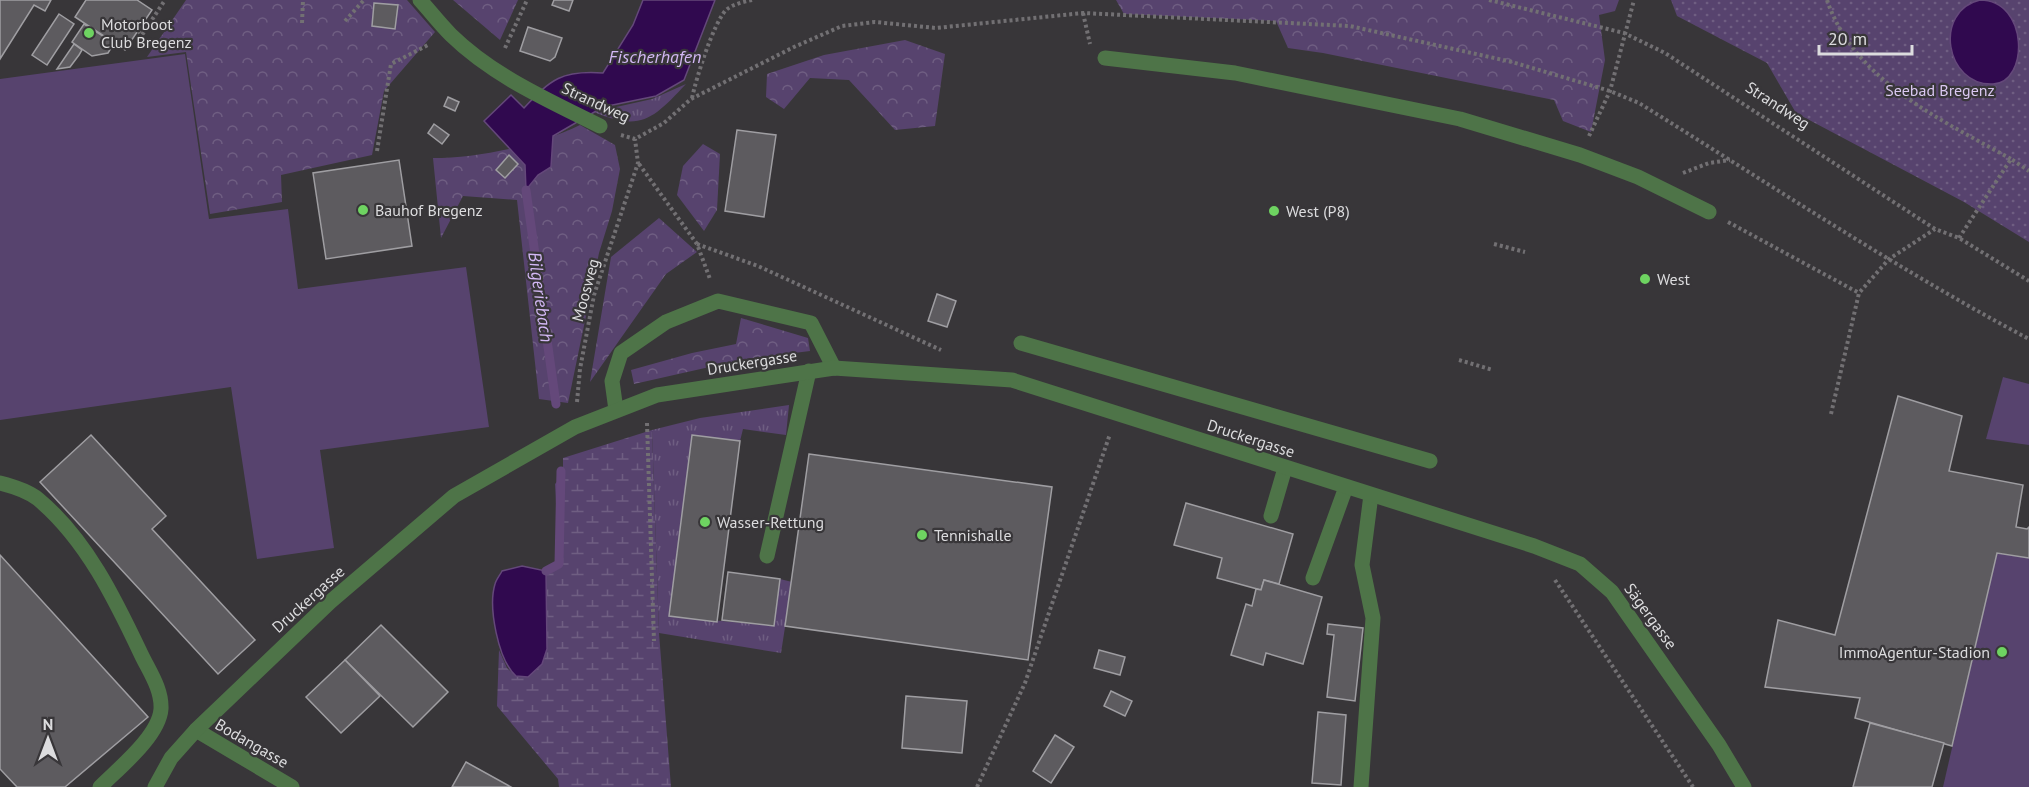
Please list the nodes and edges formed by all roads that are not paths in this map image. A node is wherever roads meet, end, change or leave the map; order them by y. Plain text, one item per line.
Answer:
1 (420, 0) edge
2 (1105, 58) dead end
3 (600, 126) road end
4 (1709, 212) road end
5 (1021, 343) dead end
6 (834, 368) junction
7 (809, 371) junction
8 (616, 410) junction
9 (1430, 461) dead end
10 (1285, 468) junction
11 (0, 483) edge
12 (1346, 487) junction
13 (1371, 495) junction
14 (1270, 516) dead end
15 (1476, 528) joint
16 (767, 556) dead end
17 (1313, 578) dead end
18 (196, 730) junction
19 (100, 787) edge
20 (154, 787) edge
21 (292, 787) edge
22 (1361, 787) edge
23 (1744, 787) edge

1 - 3 street, Strandweg
2 - 4 street
5 - 9 street
6 - 7 street, Druckergasse
6 - 8 street
6 - 10 street, Druckergasse
7 - 8 street, Druckergasse
7 - 16 street
8 - 18 street, Druckergasse
10 - 12 street, Druckergasse
10 - 14 street
11 - 19 street
12 - 13 street, Druckergasse
12 - 17 street
13 - 15 street, Druckergasse
13 - 22 street
15 - 23 street, Sägergasse
18 - 20 street, Druckergasse
18 - 21 street, Bodangasse

